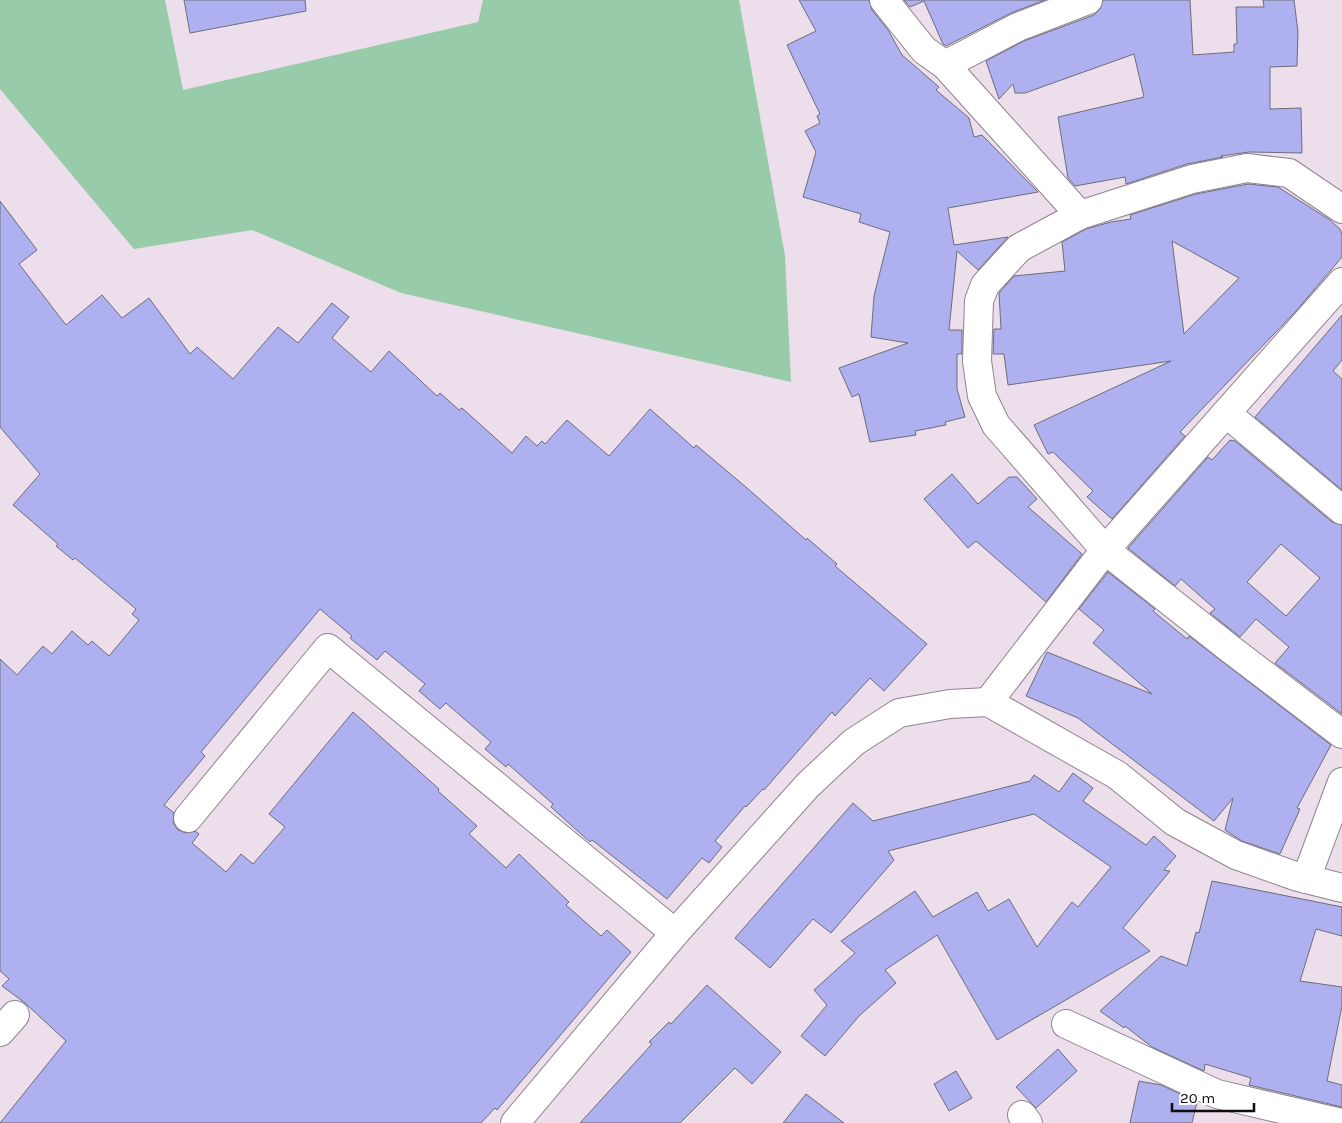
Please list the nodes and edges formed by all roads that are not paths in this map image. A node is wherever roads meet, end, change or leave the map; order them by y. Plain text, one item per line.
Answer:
1 (884, 0) edge
2 (1088, 0) edge
3 (945, 65) junction
4 (1342, 209) edge
5 (1080, 215) junction
6 (1342, 282) edge
7 (1226, 413) junction
8 (1342, 510) edge
9 (1105, 550) junction
10 (988, 702) junction
11 (1342, 734) edge
12 (1342, 782) edge
13 (188, 818) dead end
14 (1306, 879) junction
15 (1342, 888) edge
16 (675, 933) junction
17 (1066, 1024) dead end
18 (1342, 1122) edge
19 (515, 1123) edge

1 - 3 street
2 - 3 street
3 - 5 street
4 - 5 street
5 - 9 street
6 - 7 street
7 - 8 street
7 - 9 street
9 - 10 street
9 - 11 street
10 - 14 street
10 - 16 street
12 - 14 street
13 - 16 street
14 - 15 street
16 - 19 street
17 - 18 street

